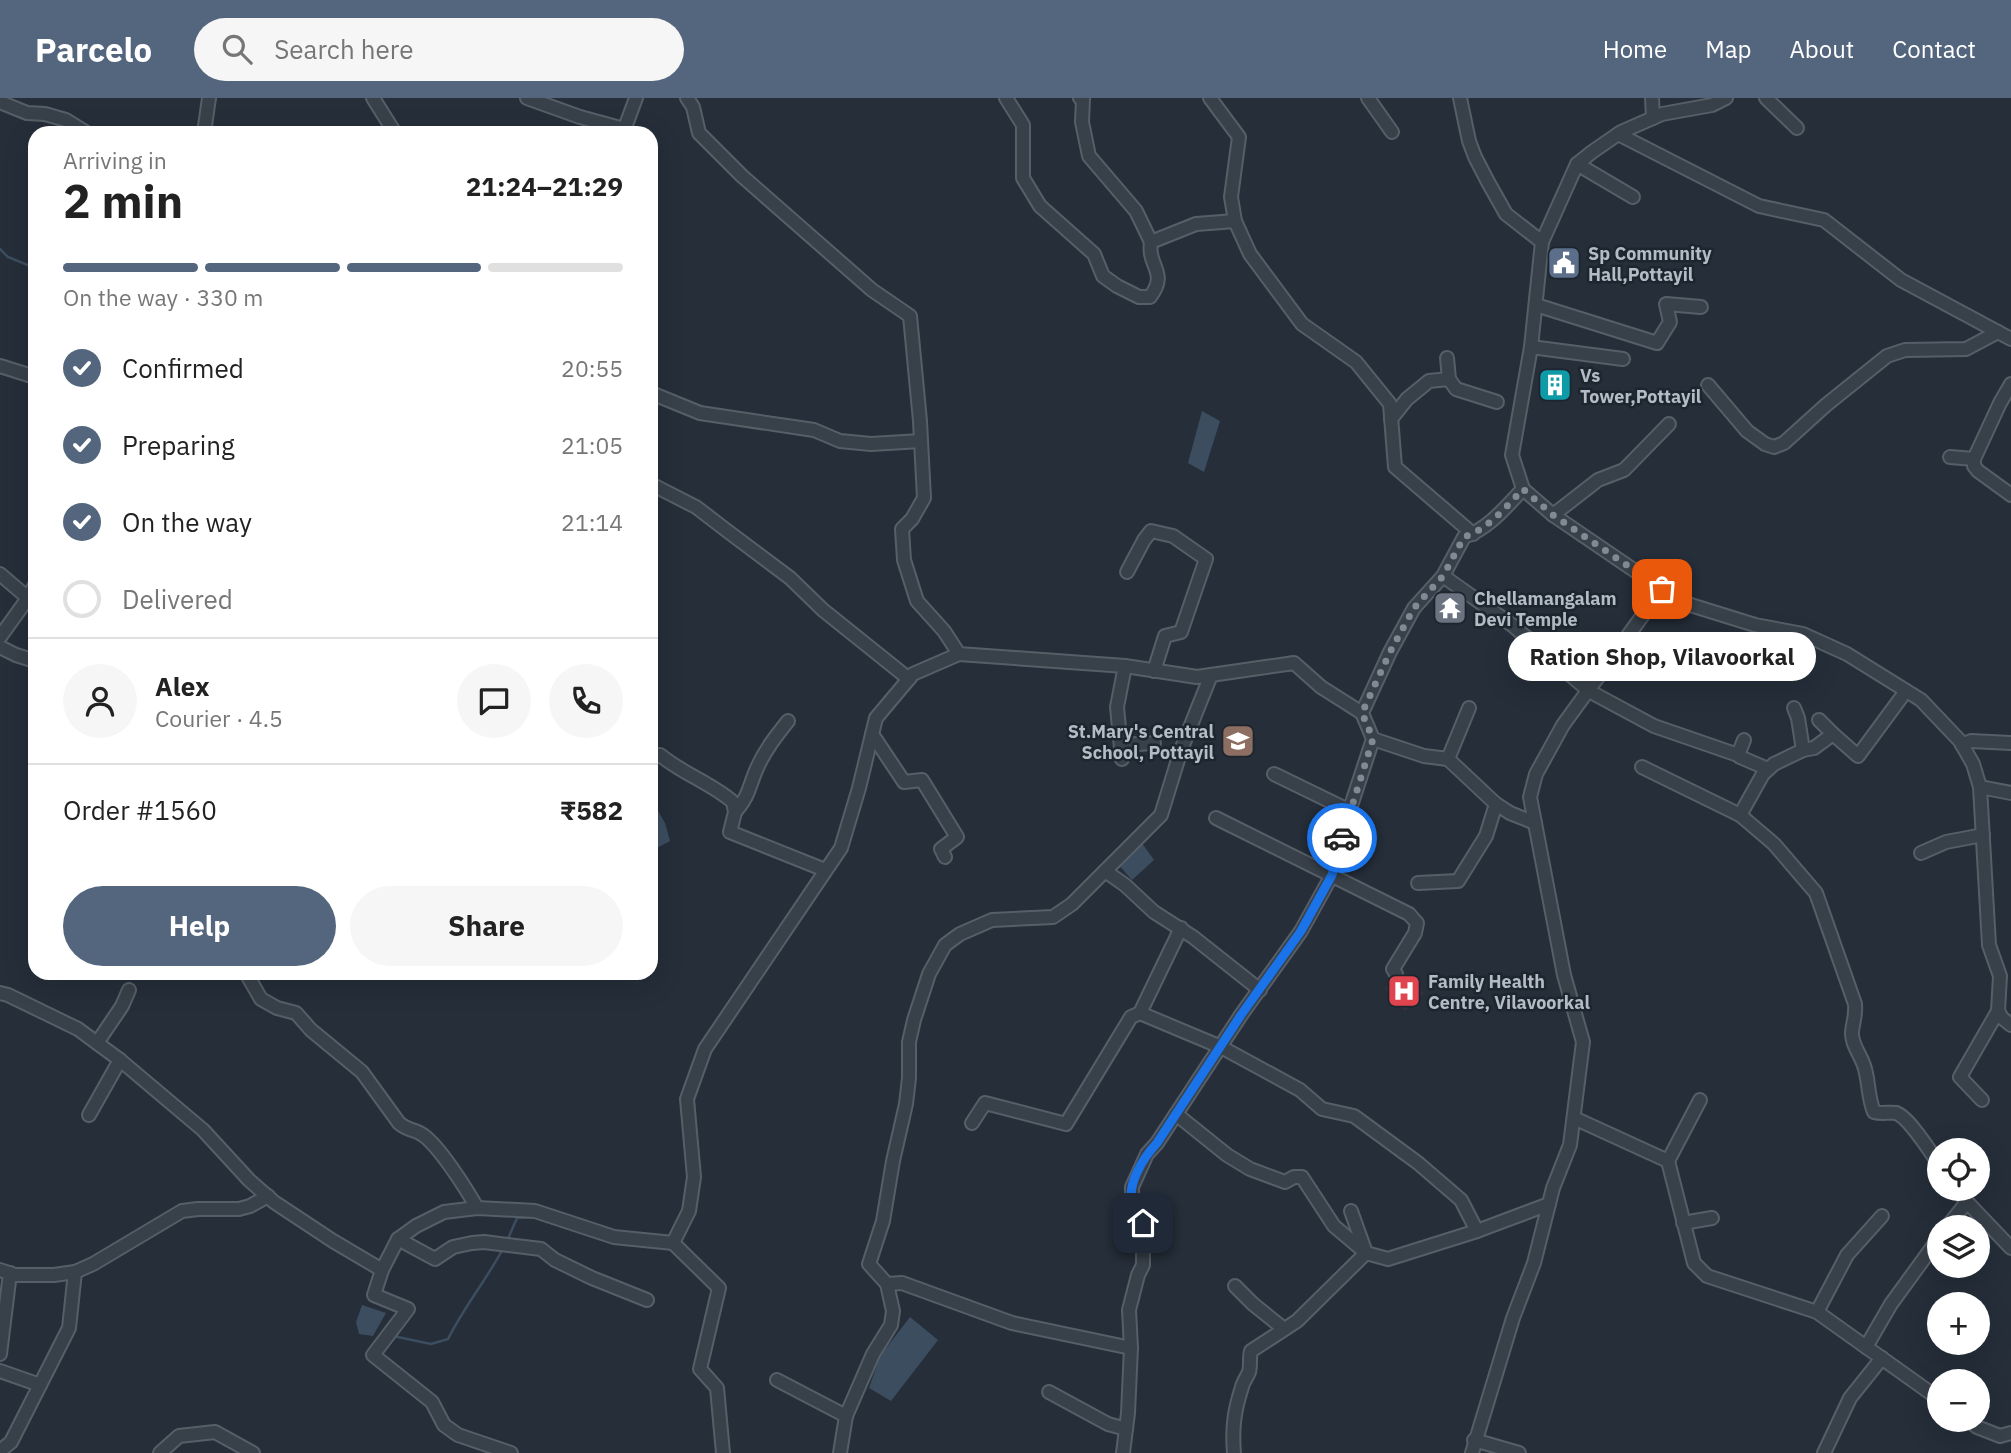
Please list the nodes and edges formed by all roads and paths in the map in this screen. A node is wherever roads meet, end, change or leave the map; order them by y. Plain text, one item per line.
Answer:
1 (209, 98) edge
2 (373, 98) edge
3 (527, 98) edge
4 (636, 98) edge
5 (687, 98) edge
6 (1006, 98) edge
7 (1080, 98) edge
8 (1210, 98) edge
9 (1368, 98) edge
10 (1460, 98) edge
11 (1652, 98) edge
12 (1726, 98) edge
13 (1766, 98) edge
14 (0, 102) edge
15 (1653, 118) junction
16 (76, 126) edge
17 (205, 126) edge
18 (391, 126) edge
19 (608, 126) edge
20 (625, 126) edge
21 (1797, 128) dead end
22 (1392, 132) dead end
23 (1618, 134) junction
24 (1577, 164) junction
25 (1633, 197) dead end
26 (1235, 222) junction
27 (1151, 242) junction
28 (1542, 242) junction
29 (1536, 306) junction
30 (1701, 307) dead end
31 (1998, 332) junction
32 (2011, 339) edge
33 (1531, 347) junction
34 (1447, 358) dead end
35 (1623, 359) dead end
36 (0, 366) edge
37 (28, 375) edge
38 (1449, 379) junction
39 (2011, 384) edge
40 (1708, 385) dead end
41 (658, 396) edge
42 (1497, 402) dead end
43 (1391, 419) junction
44 (1669, 424) dead end
45 (921, 441) junction
46 (1950, 457) dead end
47 (1974, 459) junction
48 (658, 488) edge
49 (1523, 489) junction
50 (2011, 495) edge
51 (1553, 515) junction
52 (1473, 534) junction
53 (1127, 572) dead end
54 (0, 574) edge
55 (1443, 576) junction
56 (1644, 577) junction
57 (28, 598) joint
58 (0, 637) edge
59 (0, 647) edge
60 (959, 654) junction
61 (28, 659) edge
62 (1125, 666) junction
63 (1154, 671) junction
64 (1211, 675) junction
65 (909, 679) junction
66 (1589, 691) junction
67 (1906, 691) junction
68 (1469, 708) dead end
69 (1794, 708) dead end
70 (1362, 713) junction
71 (1819, 720) dead end
72 (788, 721) dead end
73 (872, 734) junction
74 (1833, 734) junction
75 (1373, 739) junction
76 (1744, 740) dead end
77 (1154, 743) dead end
78 (2011, 743) edge
79 (1121, 745) junction
80 (1962, 745) junction
81 (1802, 750) junction
82 (658, 755) edge
83 (1738, 755) junction
84 (1122, 759) dead end
85 (1448, 759) junction
86 (1642, 767) dead end
87 (1768, 769) junction
88 (1274, 774) dead end
89 (1980, 787) junction
90 (2011, 793) edge
91 (1496, 804) junction
92 (1350, 811) junction
93 (734, 812) junction
94 (1740, 815) junction
95 (1216, 818) dead end
96 (1535, 823) junction
97 (1983, 835) junction
98 (1921, 853) dead end
99 (945, 858) dead end
100 (825, 870) junction
101 (1105, 871) junction
102 (1332, 875) junction
103 (1418, 883) dead end
104 (1181, 928) junction
105 (1396, 974) dead end
106 (250, 980) edge
107 (129, 990) dead end
108 (1260, 990) junction
109 (0, 993) edge
110 (1998, 1011) junction
111 (1140, 1013) junction
112 (2011, 1025) edge
113 (97, 1044) junction
114 (1221, 1047) junction
115 (120, 1060) junction
116 (1700, 1100) dead end
117 (1982, 1101) dead end
118 (89, 1115) dead end
119 (1176, 1115) junction
120 (1574, 1118) junction
121 (972, 1123) dead end
122 (1927, 1148) edge
123 (1668, 1161) junction
124 (268, 1196) junction
125 (1967, 1202) joint
126 (1549, 1204) junction
127 (477, 1208) junction
128 (1351, 1211) dead end
129 (1957, 1215) edge
130 (1882, 1216) dead end
131 (1712, 1219) dead end
132 (1683, 1223) junction
133 (1477, 1231) junction
134 (398, 1239) junction
135 (673, 1243) junction
136 (2011, 1248) edge
137 (1366, 1253) junction
138 (1927, 1255) edge
139 (382, 1270) junction
140 (5, 1272) edge
141 (75, 1272) junction
142 (887, 1284) junction
143 (1235, 1286) dead end
144 (647, 1300) dead end
145 (1816, 1312) junction
146 (1284, 1329) junction
147 (1866, 1347) junction
148 (1131, 1348) junction
149 (0, 1354) edge
150 (1882, 1358) junction
151 (0, 1371) edge
152 (777, 1380) dead end
153 (40, 1385) junction
154 (1927, 1390) edge
155 (1049, 1392) dead end
156 (846, 1416) junction
157 (1126, 1429) junction
158 (1990, 1432) edge
159 (2011, 1433) edge
160 (1473, 1446) edge
161 (0, 1451) edge
162 (160, 1453) edge
163 (253, 1453) edge
164 (511, 1453) edge
165 (723, 1453) edge
166 (840, 1453) edge
167 (1123, 1453) edge
168 (1234, 1453) edge
169 (1518, 1453) edge
170 (1824, 1453) edge

1 - 17 street
2 - 18 street
3 - 19 street
4 - 20 street
5 - 45 street
6 - 27 street
7 - 27 street
8 - 26 street
9 - 22 street
10 - 28 street
11 - 15 street
12 - 15 street
13 - 21 street
14 - 16 street
15 - 23 street
23 - 24 street
23 - 31 street
24 - 25 street
24 - 28 street
26 - 27 street
26 - 43 street
28 - 29 street
29 - 30 street
29 - 33 street
31 - 32 street
31 - 40 street
33 - 35 street
33 - 49 street
34 - 38 street
36 - 37 street
38 - 42 street
38 - 43 street
39 - 47 street
41 - 45 street
43 - 52 street
44 - 51 street
45 - 60 street
46 - 47 street
47 - 50 street
48 - 65 street
49 - 51 street
49 - 52 street
51 - 56 street
52 - 55 street
53 - 63 street
54 - 57 street
55 - 66 street
55 - 70 street
56 - 66 street
56 - 67 street
57 - 58 street
59 - 61 street
60 - 62 street
60 - 65 street
62 - 63 street
62 - 79 street
63 - 64 street
64 - 70 street
64 - 101 street
65 - 73 street
66 - 83 street
66 - 96 street
67 - 74 street
67 - 80 street
68 - 85 street
69 - 81 street
70 - 75 street
71 - 74 street
72 - 93 street
73 - 99 street
73 - 100 street
74 - 81 street
75 - 85 street
75 - 92 street
76 - 83 street
77 - 79 street
78 - 80 street
79 - 84 street
80 - 89 street
81 - 87 street
82 - 93 street
83 - 87 street
85 - 91 street
86 - 94 street
87 - 94 street
88 - 92 street
89 - 90 street
89 - 97 street
91 - 96 street
91 - 103 street
92 - 102 street
93 - 100 street
94 - 122 street
95 - 102 street
96 - 120 street
97 - 98 street
97 - 110 street
100 - 135 street
101 - 104 street
101 - 142 street
102 - 105 street
102 - 108 street
104 - 108 street
104 - 111 street
106 - 127 street
107 - 113 street
108 - 114 street
109 - 113 street
110 - 112 street
110 - 117 street
111 - 114 street
111 - 121 street
113 - 115 street
114 - 119 street
114 - 133 street
115 - 118 street
115 - 124 street
116 - 123 street
119 - 137 street
119 - 148 street
120 - 123 street
120 - 126 street
123 - 132 street
124 - 139 street
124 - 141 street
125 - 129 street
125 - 136 street
126 - 133 street
126 - 160 street
127 - 134 street
127 - 135 street
128 - 137 street
130 - 145 street
131 - 132 street
132 - 145 street
133 - 137 street
134 - 139 street
134 - 144 street
135 - 165 street
137 - 146 street
138 - 147 street
139 - 164 street
140 - 141 street
140 - 149 street
141 - 153 street
142 - 148 street
142 - 156 street
143 - 146 street
145 - 147 street
146 - 168 street
147 - 150 street
148 - 157 street
150 - 154 street
150 - 170 street
151 - 153 street
152 - 156 street
153 - 161 street
155 - 157 street
156 - 166 street
157 - 167 street
158 - 159 street
160 - 169 street
162 - 163 street

